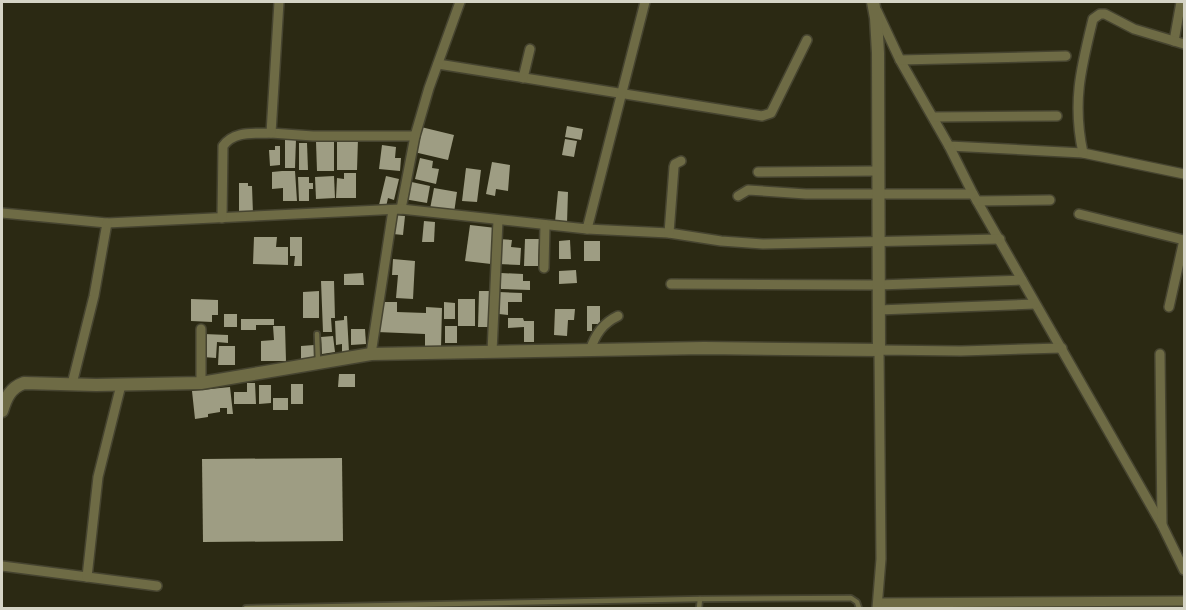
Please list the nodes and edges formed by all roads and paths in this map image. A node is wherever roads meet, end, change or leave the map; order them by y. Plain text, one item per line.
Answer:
1 (279, 2) edge
2 (460, 2) edge
3 (645, 2) edge
4 (1180, 2) edge
5 (874, 4) edge
6 (807, 40) dead end
7 (1174, 41) junction
8 (1185, 44) edge
9 (530, 49) dead end
10 (1066, 56) dead end
11 (900, 60) junction
12 (438, 64) junction
13 (523, 78) junction
14 (620, 94) junction
15 (1057, 116) dead end
16 (934, 117) junction
17 (271, 133) junction
18 (415, 136) junction
19 (949, 146) junction
20 (1082, 153) junction
21 (681, 161) dead end
22 (877, 171) junction
23 (758, 172) dead end
24 (1185, 174) edge
25 (878, 195) junction
26 (738, 196) dead end
27 (975, 197) junction
28 (1050, 200) dead end
29 (397, 210) junction
30 (2, 213) edge
31 (1079, 214) dead end
32 (222, 218) junction
33 (498, 220) junction
34 (107, 223) junction
35 (545, 225) junction
36 (586, 229) junction
37 (669, 233) junction
38 (1000, 238) junction
39 (1184, 240) edge
40 (878, 241) junction
41 (544, 268) dead end
42 (1022, 280) junction
43 (671, 284) dead end
44 (878, 285) junction
45 (1035, 304) junction
46 (1169, 307) dead end
47 (878, 310) junction
48 (618, 316) dead end
49 (201, 329) dead end
50 (316, 334) dead end
51 (1062, 348) junction
52 (879, 350) junction
53 (590, 351) junction
54 (492, 352) junction
55 (371, 354) junction
56 (1160, 354) dead end
57 (318, 363) junction
58 (201, 383) junction
59 (72, 384) junction
60 (122, 385) junction
61 (2, 411) edge
62 (1162, 525) junction
63 (2, 566) edge
64 (1185, 570) edge
65 (87, 577) junction
66 (157, 586) dead end
67 (700, 598) junction
68 (1185, 601) edge
69 (1143, 605) edge
70 (878, 606) edge
71 (246, 609) edge
72 (699, 609) edge
73 (859, 609) edge

1 - 17 street
2 - 12 street
3 - 14 street
4 - 7 street
5 - 11 street
5 - 22 street
6 - 14 street
7 - 8 street
7 - 20 street
9 - 13 street
10 - 11 street
11 - 16 street
12 - 13 street
12 - 18 street
13 - 14 street
14 - 36 street
15 - 16 street
16 - 19 street
17 - 18 street
17 - 32 street
18 - 29 street
19 - 20 street
19 - 27 street
20 - 24 street
21 - 37 street
22 - 23 street
22 - 25 street
25 - 26 street
25 - 27 street
25 - 40 street
27 - 28 street
27 - 38 street
29 - 32 street
29 - 33 street
29 - 55 street
30 - 34 street
31 - 39 street
32 - 34 street
33 - 35 street
33 - 54 street
34 - 59 street
35 - 36 street
35 - 41 street
36 - 37 street
37 - 40 street
38 - 40 street
38 - 42 street
39 - 46 street
40 - 44 street
42 - 44 street
42 - 45 street
43 - 44 street
44 - 47 street
45 - 47 street
45 - 51 street
47 - 52 street
48 - 53 street
49 - 58 street
50 - 57 lane
51 - 52 street
51 - 62 street
52 - 53 street
52 - 70 street
53 - 54 street
54 - 55 street
55 - 57 street
56 - 62 street
57 - 58 street
58 - 60 street
59 - 60 street
59 - 61 street
60 - 65 street
62 - 64 street
63 - 65 street
65 - 66 street
67 - 71 lane
67 - 72 lane
67 - 73 lane
68 - 69 street
69 - 70 street

